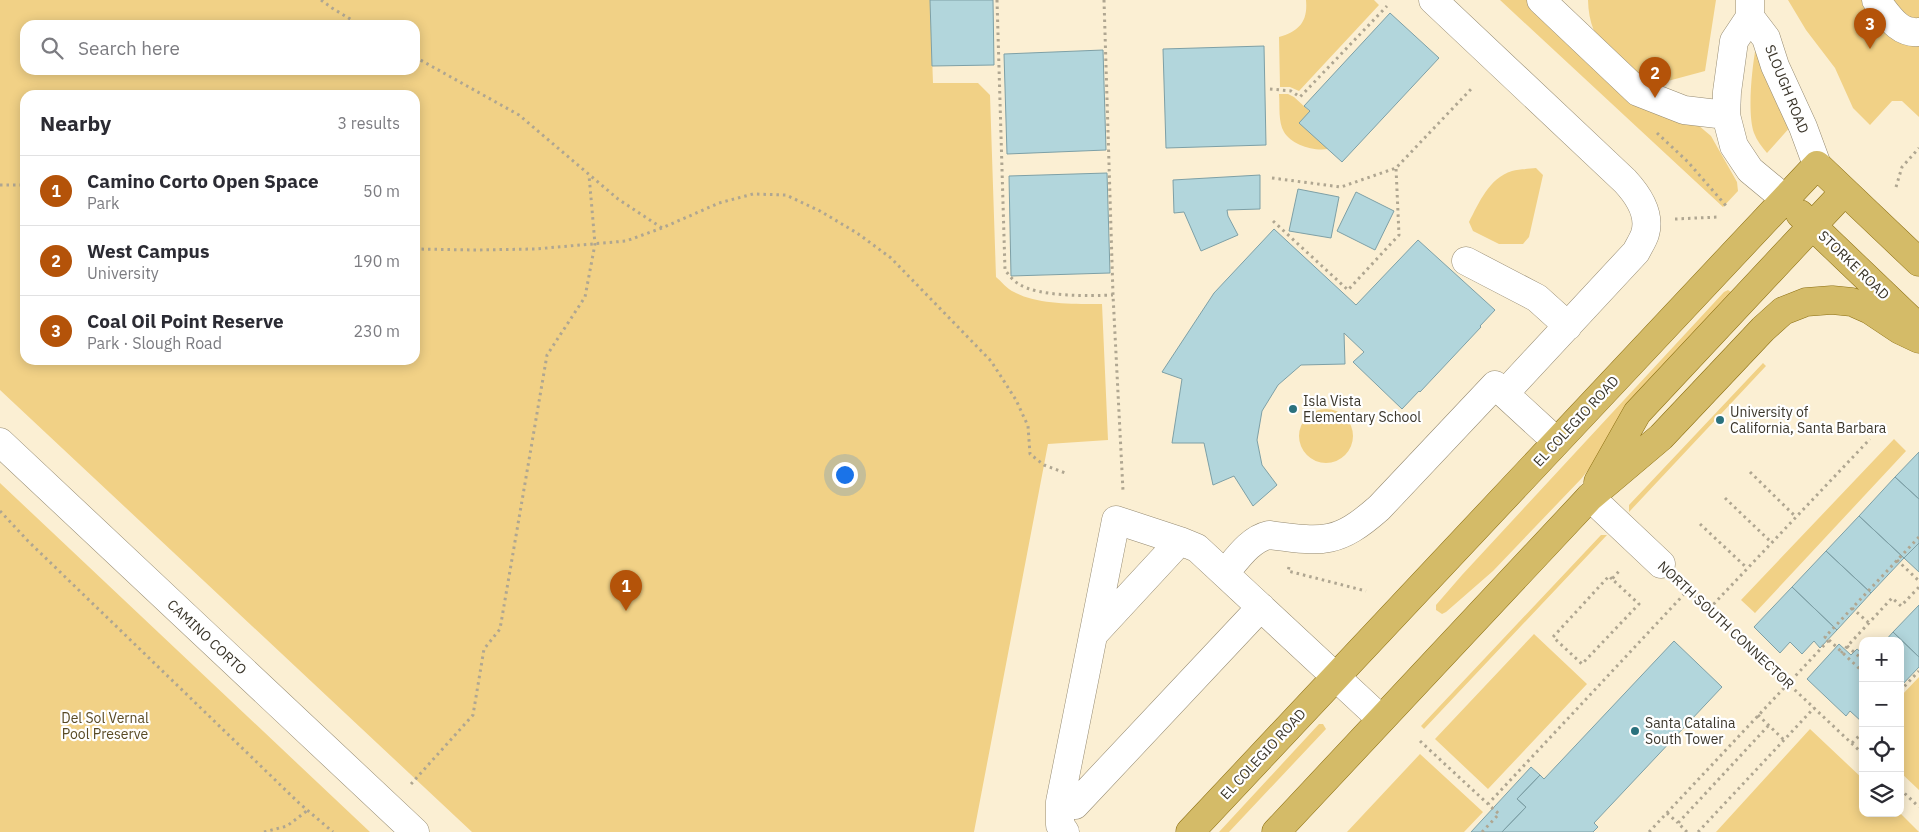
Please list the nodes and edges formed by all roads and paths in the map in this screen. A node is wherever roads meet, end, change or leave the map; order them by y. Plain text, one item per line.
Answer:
1 (322, 0) edge
2 (997, 0) edge
3 (1104, 0) edge
4 (1433, 0) edge
5 (1541, 0) edge
6 (1876, 0) edge
7 (1387, 6) dead end
8 (1750, 8) edge
9 (352, 20) edge
10 (1919, 32) edge
11 (420, 60) edge
12 (1473, 88) dead end
13 (1270, 89) dead end
14 (1726, 115) junction
15 (1919, 148) edge
16 (1816, 165) junction
17 (1396, 168) junction
18 (589, 175) junction
19 (1272, 178) dead end
20 (20, 184) edge
21 (0, 185) edge
22 (1896, 187) dead end
23 (1844, 192) junction
24 (1785, 199) junction
25 (1719, 217) dead end
26 (1668, 220) dead end
27 (1273, 221) dead end
28 (1813, 226) junction
29 (662, 228) junction
30 (595, 244) junction
31 (420, 249) edge
32 (1466, 261) dead end
33 (1919, 262) edge
34 (1113, 295) junction
35 (1568, 326) junction
36 (1919, 333) edge
37 (1919, 339) edge
38 (1505, 393) junction
39 (1870, 439) dead end
40 (1556, 441) junction
41 (0, 442) edge
42 (1750, 472) dead end
43 (1068, 474) dead end
44 (1590, 497) junction
45 (1725, 498) dead end
46 (0, 511) edge
47 (1796, 517) junction
48 (1116, 520) junction
49 (1700, 524) dead end
50 (1919, 537) edge
51 (1180, 541) junction
52 (1772, 543) junction
53 (1652, 555) junction
54 (1897, 560) junction
55 (1291, 563) dead end
56 (1747, 568) junction
57 (1225, 573) junction
58 (1612, 579) junction
59 (1919, 581) edge
60 (1919, 587) edge
61 (1688, 590) junction
62 (1366, 591) dead end
63 (1261, 607) junction
64 (1852, 608) junction
65 (1709, 609) junction
66 (1869, 623) junction
67 (1092, 636) junction
68 (1829, 640) junction
69 (1848, 646) junction
70 (1842, 652) junction
71 (1859, 656) edge
72 (1859, 668) edge
73 (1919, 671) edge
74 (1336, 677) junction
75 (1788, 683) junction
76 (1904, 687) edge
77 (1814, 708) junction
78 (1758, 714) junction
79 (1381, 719) junction
80 (1769, 725) junction
81 (1859, 736) edge
82 (1785, 740) junction
83 (1420, 741) dead end
84 (1852, 744) junction
85 (1859, 750) edge
86 (411, 784) dead end
87 (1904, 793) edge
88 (1060, 802) junction
89 (1488, 804) junction
90 (1919, 807) edge
91 (308, 810) junction
92 (1667, 813) junction
93 (1678, 823) junction
94 (1650, 831) edge
95 (264, 832) edge
96 (333, 832) edge
97 (415, 832) edge
98 (1065, 832) edge
99 (1190, 832) edge
100 (1276, 832) edge
101 (1482, 832) edge
102 (1687, 832) edge
103 (1698, 832) edge

1 - 9 path
2 - 34 path
3 - 34 path
4 - 35 street
5 - 14 street
6 - 10 street
7 - 13 path
8 - 14 street, SLOUGH ROAD
8 - 16 street, SLOUGH ROAD
11 - 18 path
12 - 17 path
14 - 24 street, SLOUGH ROAD
15 - 22 path
16 - 23 main road
16 - 24 main road, EL COLEGIO ROAD
17 - 19 path
17 - 27 path
18 - 29 path
18 - 30 path
20 - 21 path
23 - 28 main road
23 - 33 main road
24 - 28 main road, STORKE ROAD
24 - 40 main road, EL COLEGIO ROAD
25 - 26 path
28 - 36 main road, STORKE ROAD
28 - 44 main road
29 - 30 path
29 - 43 path
30 - 31 path
30 - 86 path
32 - 35 street
34 - 48 path
35 - 38 street
37 - 44 main road
38 - 40 street
38 - 57 street
39 - 47 path
40 - 74 main road, EL COLEGIO ROAD
41 - 97 street, CAMINO CORTO
42 - 47 path
44 - 53 street
44 - 79 main road
45 - 52 path
46 - 91 path
47 - 52 path
48 - 51 street
48 - 67 street
49 - 56 path
50 - 54 path
51 - 57 street
51 - 67 street
52 - 56 path
53 - 58 path
53 - 61 path, NORTH SOUTH CONNECTOR
54 - 59 path
54 - 64 path
55 - 62 path
56 - 65 path
57 - 63 street
58 - 58 path
60 - 66 path
61 - 65 path, NORTH SOUTH CONNECTOR
61 - 89 path
63 - 74 street
63 - 88 street
64 - 66 path
64 - 68 path
65 - 75 path, NORTH SOUTH CONNECTOR
66 - 69 path
67 - 88 street
68 - 70 path
68 - 75 path
69 - 70 path
69 - 71 path
70 - 72 path
73 - 76 path
74 - 79 street
74 - 99 main road, EL COLEGIO ROAD
75 - 77 path, NORTH SOUTH CONNECTOR
75 - 78 path
77 - 82 path
77 - 84 path, NORTH SOUTH CONNECTOR
78 - 80 path
78 - 92 path
79 - 100 main road
80 - 82 path
80 - 93 path
81 - 84 path
82 - 103 path
83 - 89 path
84 - 85 path, NORTH SOUTH CONNECTOR
87 - 90 path
88 - 98 street
89 - 101 path
91 - 95 path
91 - 96 path
92 - 93 path
92 - 94 path
93 - 102 path

